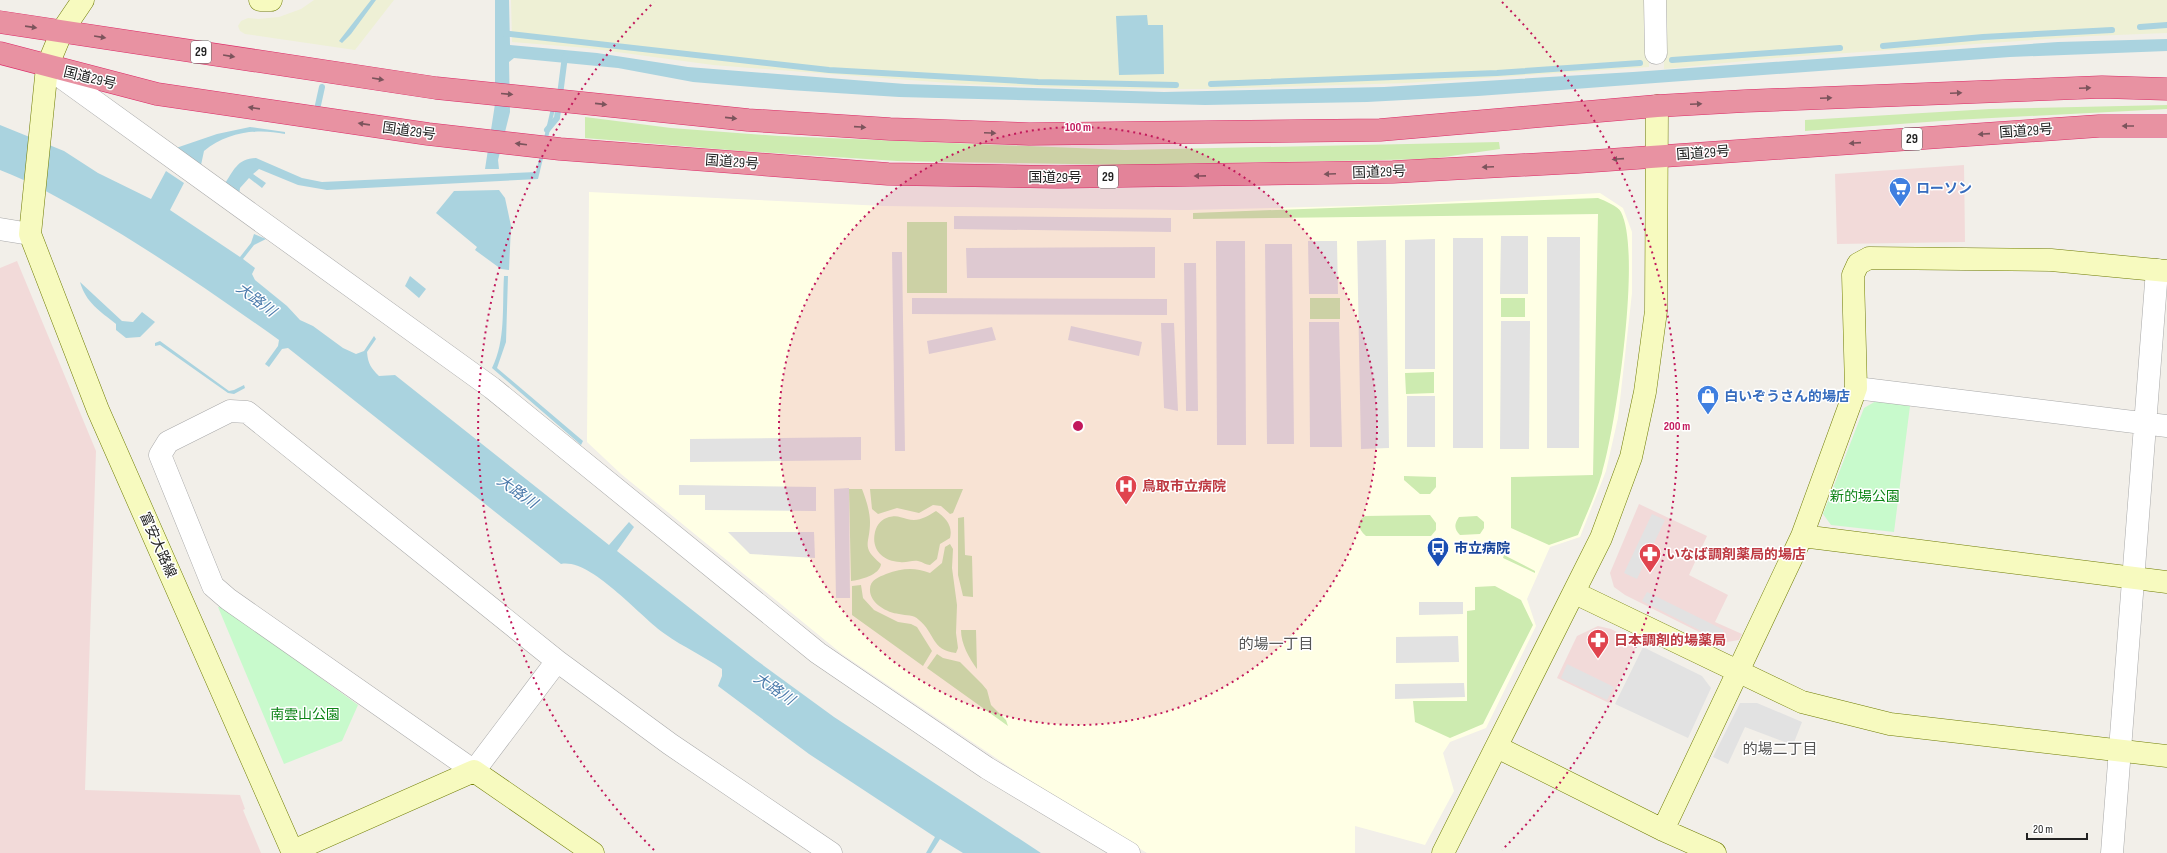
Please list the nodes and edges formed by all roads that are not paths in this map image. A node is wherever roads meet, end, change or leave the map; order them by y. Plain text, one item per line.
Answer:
1 (83, 0) edge
2 (260, 0) edge
3 (271, 0) edge
4 (1655, 0) edge
5 (0, 22) edge
6 (62, 31) junction
7 (0, 53) edge
8 (1656, 53) dead end
9 (47, 67) junction
10 (2167, 89) edge
11 (1657, 106) junction
12 (2167, 126) edge
13 (1657, 156) junction
14 (0, 229) edge
15 (30, 234) junction
16 (2162, 270) edge
17 (1856, 388) junction
18 (2144, 422) junction
19 (2167, 426) edge
20 (1802, 536) junction
21 (2133, 578) junction
22 (2167, 582) edge
23 (1575, 593) junction
24 (557, 662) junction
25 (1737, 671) junction
26 (1497, 747) junction
27 (2121, 751) junction
28 (2167, 756) edge
29 (474, 771) junction
30 (1663, 830) junction
31 (293, 852) edge
32 (593, 853) edge
33 (831, 853) edge
34 (1129, 853) edge
35 (1443, 853) edge
36 (1715, 853) edge
37 (2112, 853) edge

1 - 6 street
2 - 3 street
4 - 8 street
5 -> 6 highway, 29
6 - 9 street
6 -> 11 highway, 29
7 - 9 highway, 国道29号 / 29
13 -> 9 highway, 国道29号 / 29
9 - 15 street
9 - 34 street
11 -> 10 highway, 29
11 - 13 street
12 -> 13 highway, 国道29号 / 29
13 - 23 street
14 - 15 street
15 - 31 street, 富安大路線
16 - 17 street
16 - 18 street
17 - 18 street
17 - 20 street
18 - 19 street
18 - 21 street
20 - 21 street
20 - 25 street
21 - 22 street
21 - 27 street
23 - 25 street
23 - 26 street
24 - 29 street
24 - 29 street
24 - 33 street
25 - 27 street
25 - 30 street
26 - 30 street
26 - 35 street
27 - 28 street
27 - 37 street
29 - 31 street
29 - 32 street
30 - 36 street

